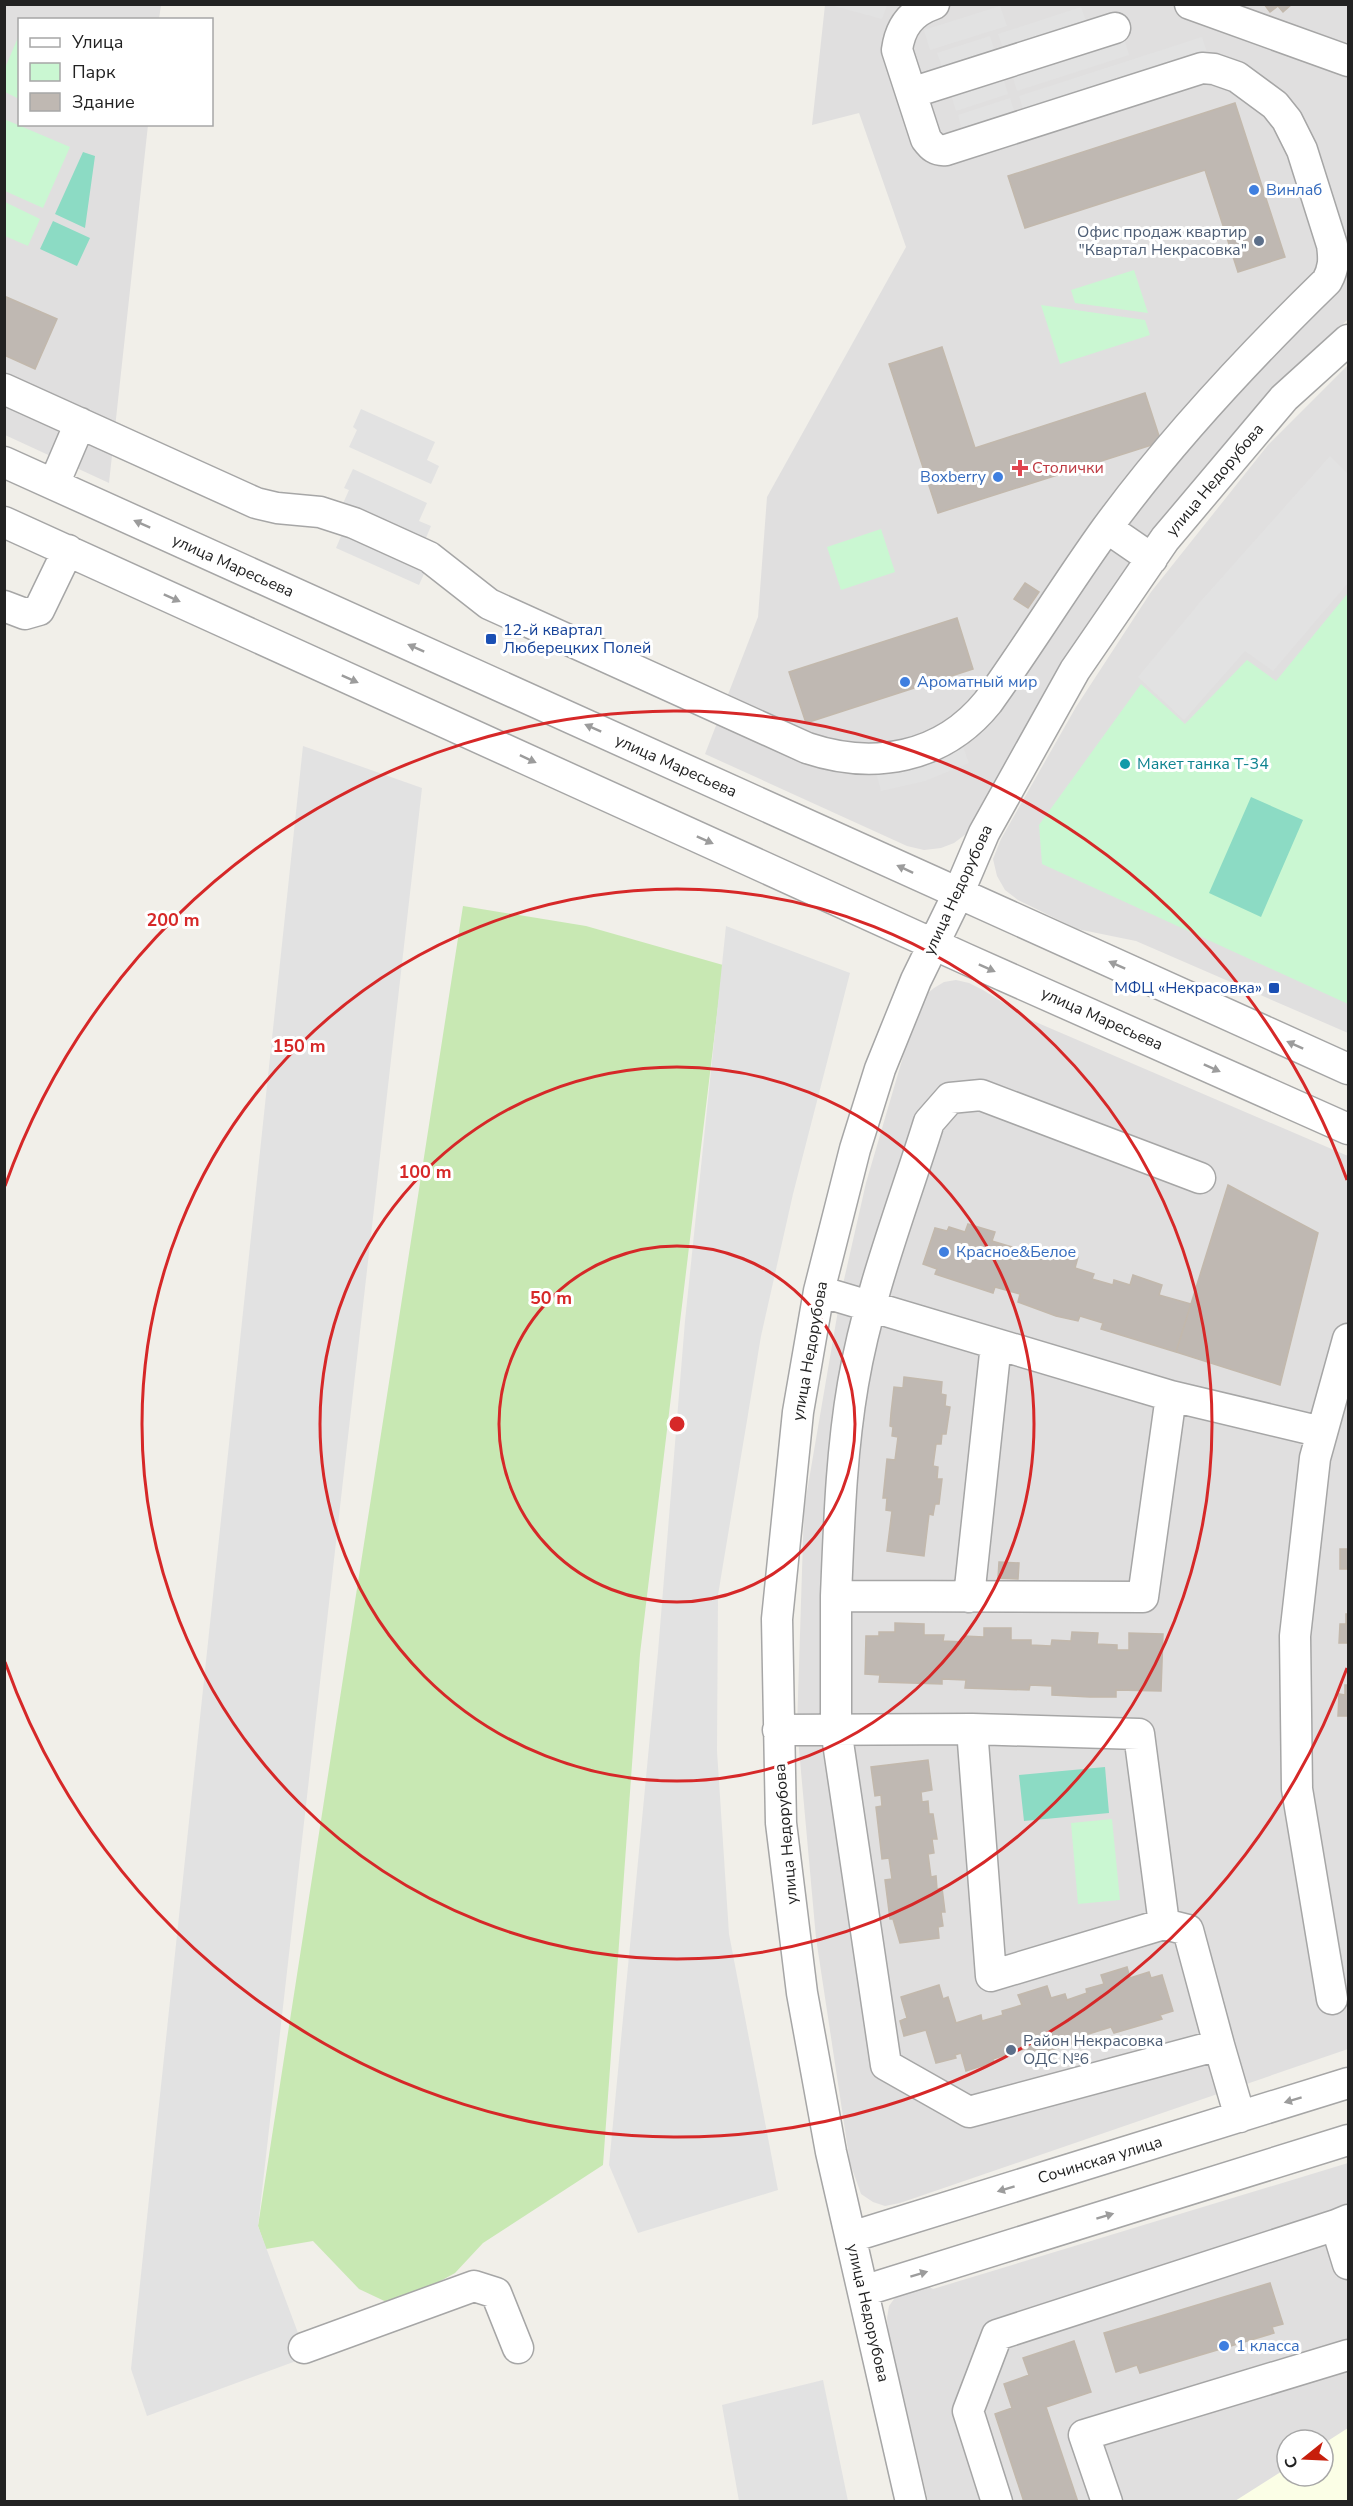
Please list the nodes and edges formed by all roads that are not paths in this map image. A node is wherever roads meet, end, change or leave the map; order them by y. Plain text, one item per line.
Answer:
1 (934, 4) edge
2 (1190, 4) edge
3 (1115, 28) dead end
4 (1348, 61) edge
5 (911, 93) junction
6 (1348, 340) edge
7 (4, 389) edge
8 (80, 423) junction
9 (4, 462) edge
10 (54, 484) junction
11 (4, 522) edge
12 (1107, 528) junction
13 (68, 550) junction
14 (1152, 559) junction
15 (4, 606) edge
16 (958, 894) junction
17 (933, 944) junction
18 (1348, 1069) edge
19 (1348, 1129) edge
20 (1200, 1178) dead end
21 (819, 1291) junction
22 (871, 1307) junction
23 (1348, 1339) edge
24 (996, 1344) junction
25 (1171, 1396) junction
26 (1322, 1432) junction
27 (836, 1596) junction
28 (969, 1597) junction
29 (836, 1729) junction
30 (972, 1729) junction
31 (778, 1730) junction
32 (1164, 1924) junction
33 (1332, 1999) dead end
34 (1219, 2045) junction
35 (1348, 2083) edge
36 (1240, 2117) junction
37 (1348, 2140) edge
38 (1342, 2222) edge
39 (851, 2237) junction
40 (1348, 2264) edge
41 (863, 2291) junction
42 (304, 2348) dead end
43 (518, 2348) dead end
44 (1348, 2355) edge
45 (911, 2502) edge
46 (997, 2502) edge
47 (1107, 2502) edge

1 - 5 street
2 - 4 street
3 - 5 street
5 - 12 street
6 - 14 street, улица Недорубова
7 - 8 street
8 - 10 street
8 - 12 street
9 - 10 street, улица Маресьева
16 -> 10 street, улица Маресьева
11 - 13 street, улица Маресьева
12 - 14 street
13 - 15 street
13 -> 17 street, улица Маресьева
14 - 16 street, улица Недорубова
16 - 17 street, улица Недорубова
18 -> 16 street, улица Маресьева
17 -> 19 street, улица Маресьева
17 - 21 street, улица Недорубова
20 - 22 street
21 - 22 street
21 - 31 street, улица Недорубова
22 - 24 street
22 - 27 street
23 - 26 street
24 - 25 street
24 - 28 street
25 - 26 street
25 - 28 street
26 - 33 street
27 - 28 street
27 - 29 street
29 - 30 street
29 - 31 street
29 - 34 street
30 - 32 street
30 - 32 street
31 - 39 street, улица Недорубова
32 - 34 street
34 - 36 street
35 -> 36 street, Сочинская улица
36 -> 39 street, Сочинская улица
41 -> 37 street
38 - 40 street
38 - 46 street
39 - 41 street, улица Недорубова
41 - 45 street, улица Недорубова
42 - 43 street
44 - 47 street

